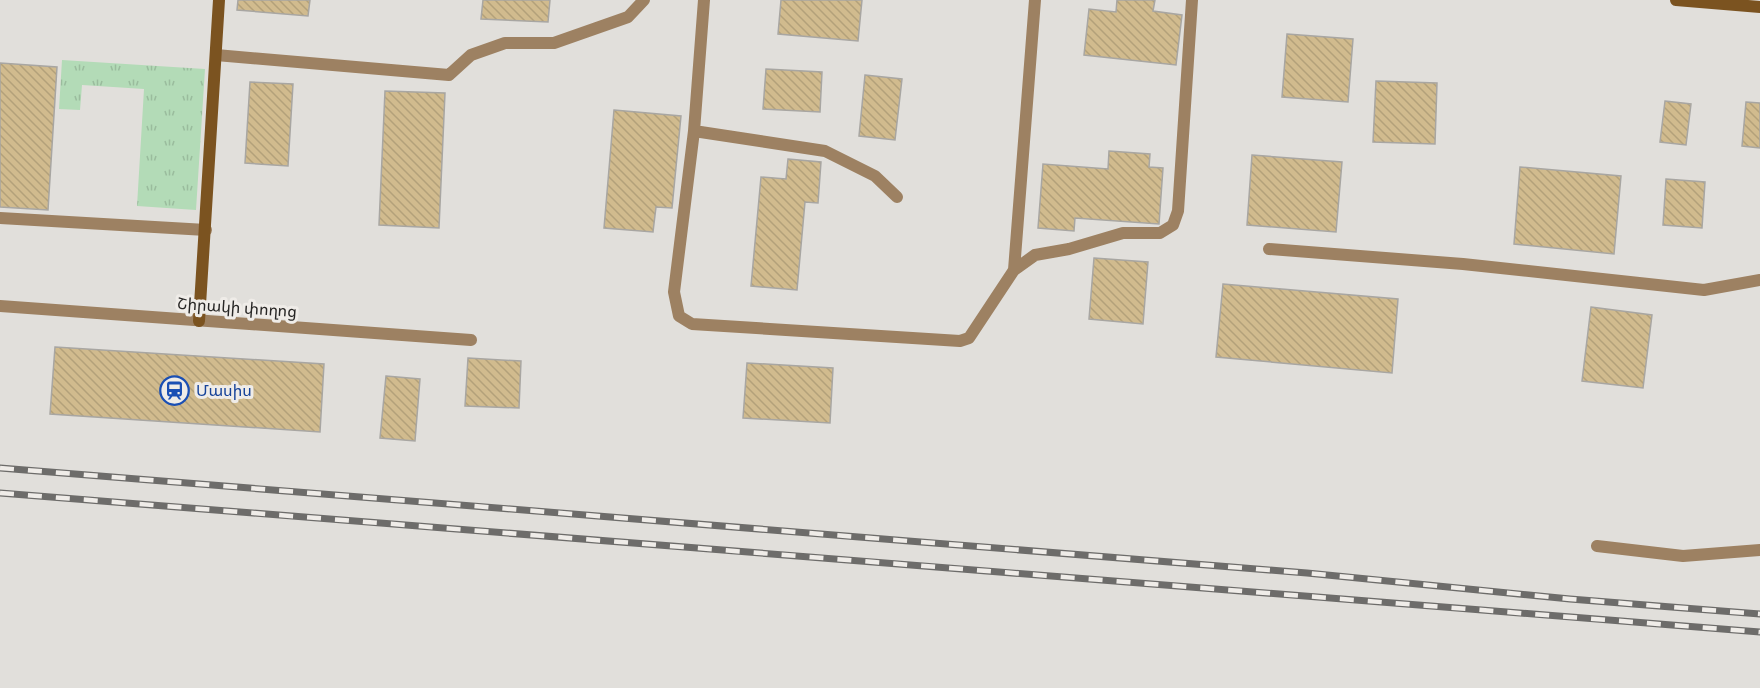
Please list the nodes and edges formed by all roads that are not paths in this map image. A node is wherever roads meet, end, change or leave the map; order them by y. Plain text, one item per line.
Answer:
1 (219, 0) edge
2 (644, 0) edge
3 (704, 0) edge
4 (1035, 0) edge
5 (1192, 0) edge
6 (1676, 0) edge
7 (1760, 7) edge
8 (216, 55) junction
9 (694, 131) junction
10 (897, 197) dead end
11 (0, 218) edge
12 (206, 230) junction
13 (1269, 249) dead end
14 (1014, 270) junction
15 (1760, 280) edge
16 (0, 306) edge
17 (199, 321) junction
18 (471, 340) dead end
19 (1597, 546) dead end
20 (1760, 550) edge

1 - 8 main road
2 - 8 street
3 - 9 street
4 - 14 street
5 - 14 street
6 - 7 main road
8 - 12 main road
9 - 10 street
9 - 14 street
11 - 12 street
12 - 17 main road
13 - 15 street
16 - 17 street, Շիրակի փողոց
17 - 18 street, Շիրակի փողոց
19 - 20 street

